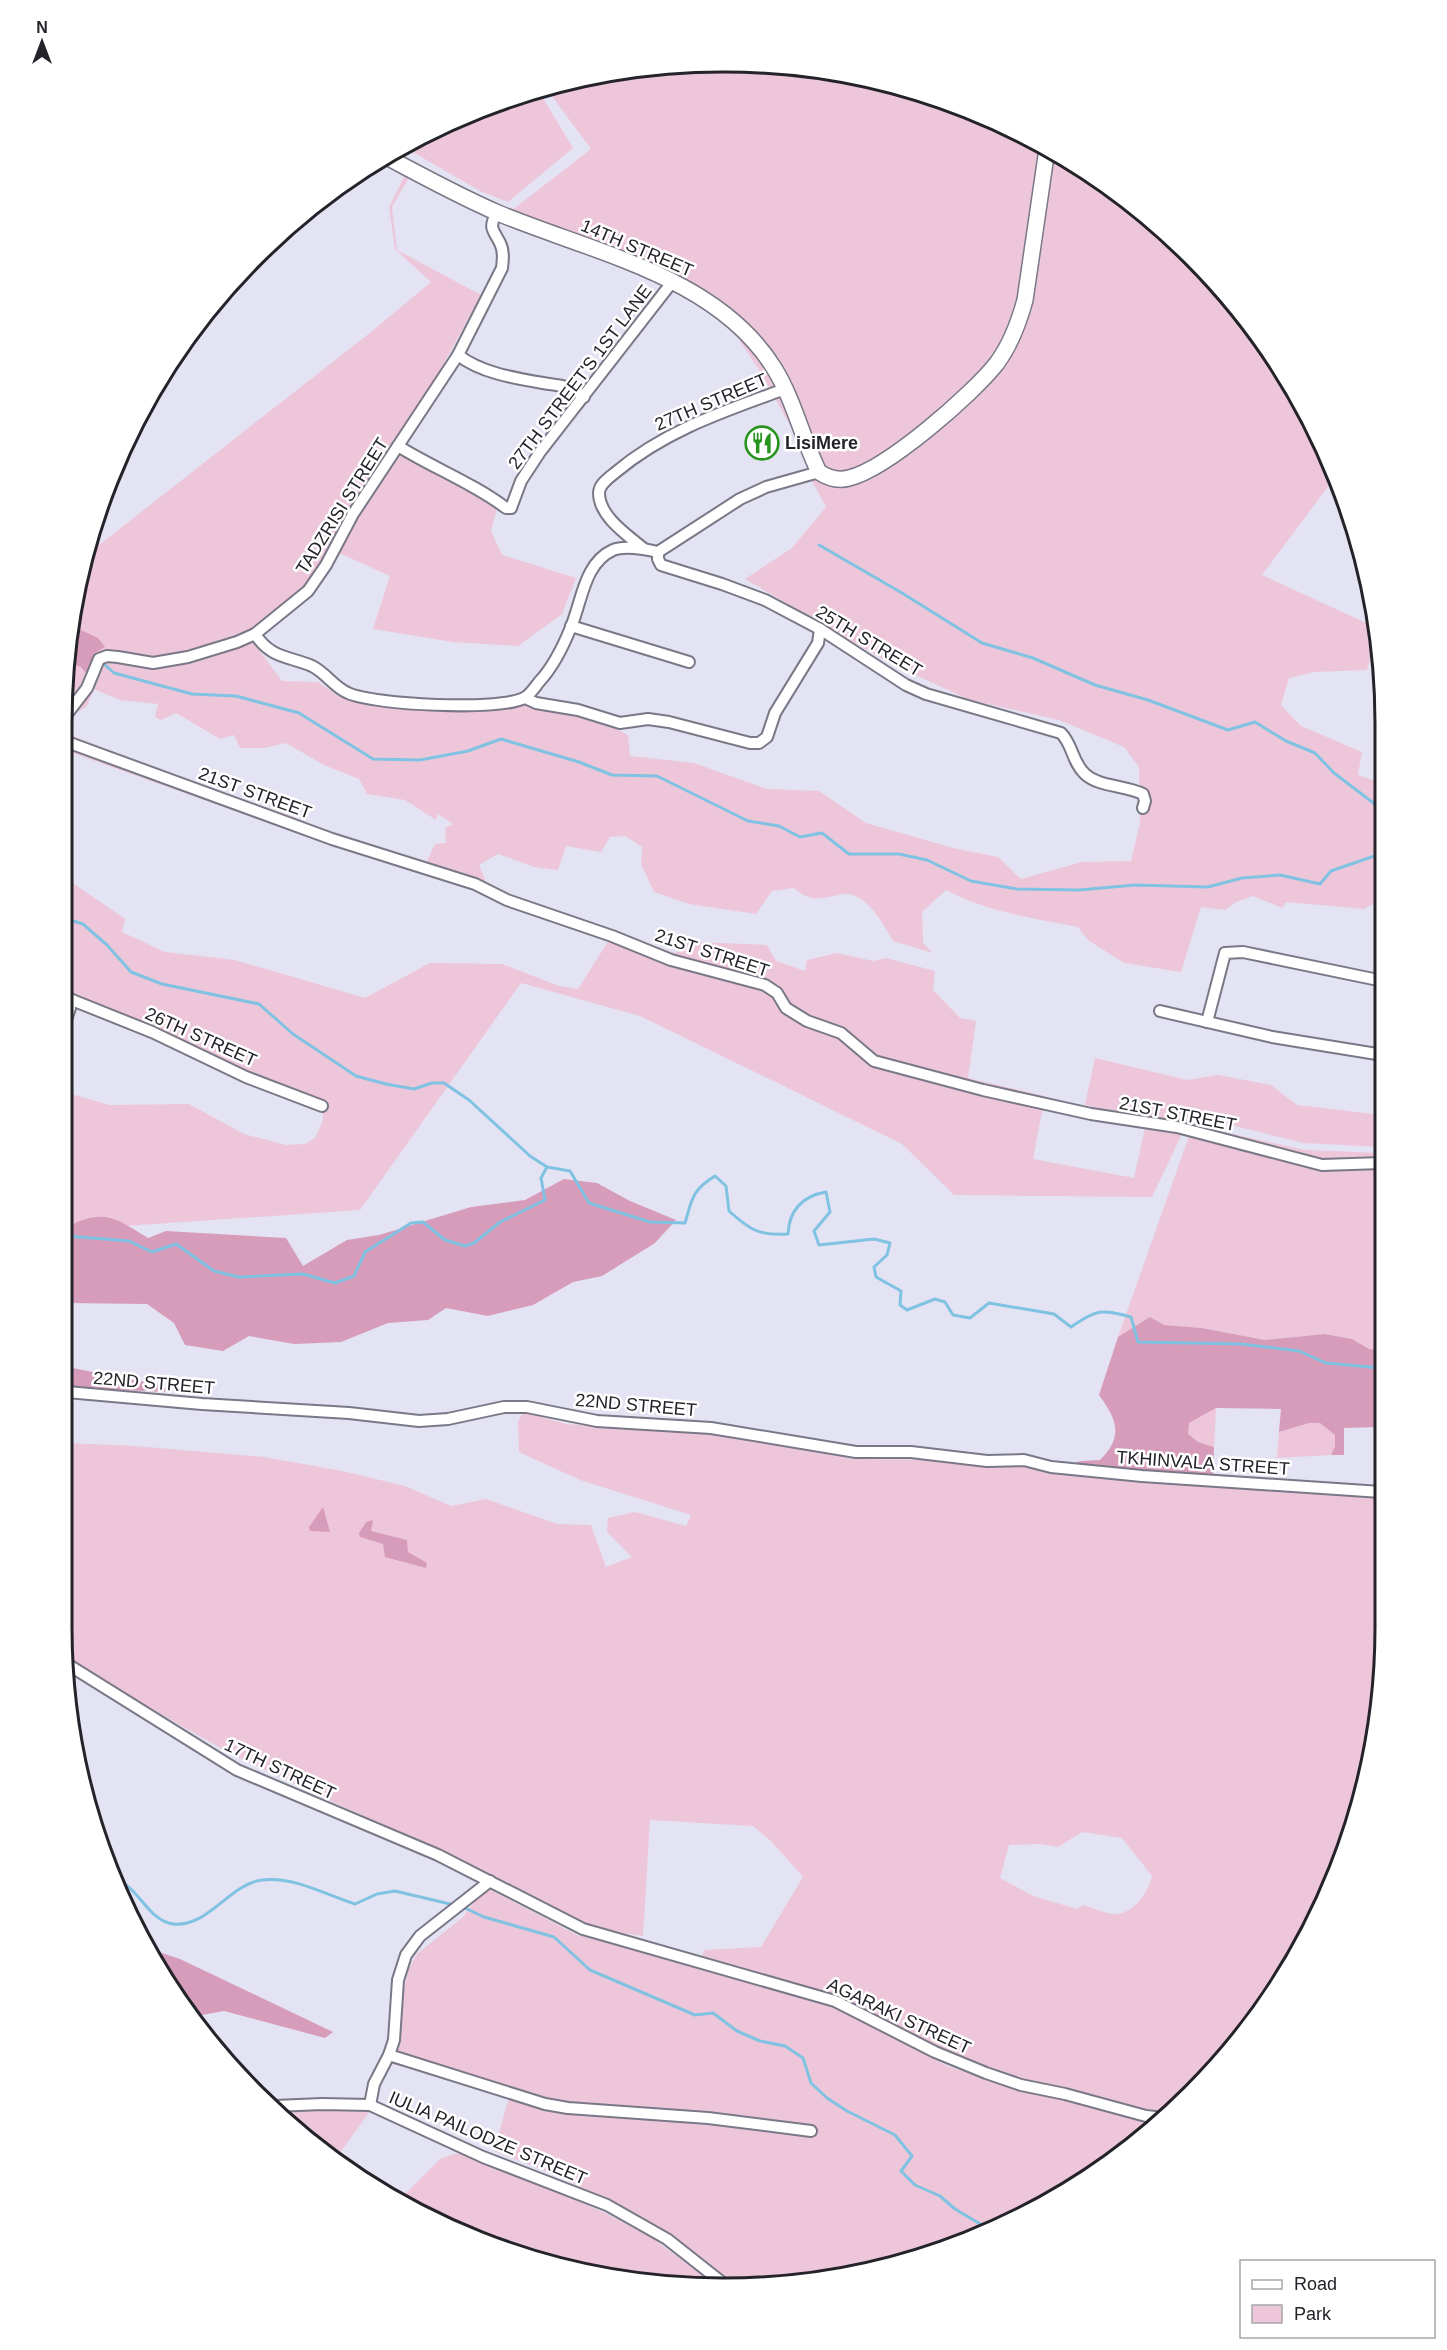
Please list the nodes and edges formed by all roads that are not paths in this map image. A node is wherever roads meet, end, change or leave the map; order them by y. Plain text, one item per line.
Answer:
1 (1046, 157) edge
2 (395, 161) edge
3 (497, 212) junction
4 (673, 281) junction
5 (458, 355) junction
6 (785, 388) junction
7 (584, 397) junction
8 (398, 446) junction
9 (819, 472) junction
10 (645, 549) junction
11 (658, 552) junction
12 (572, 626) junction
13 (820, 629) junction
14 (255, 634) junction
15 (689, 662) dead end
16 (525, 698) junction
17 (72, 707) edge
18 (72, 744) edge
19 (1143, 808) dead end
20 (1375, 979) edge
21 (72, 1000) edge
22 (1160, 1011) dead end
23 (1207, 1022) junction
24 (1375, 1054) edge
25 (322, 1106) dead end
26 (1375, 1163) edge
27 (72, 1392) edge
28 (1024, 1460) joint
29 (1375, 1492) edge
30 (73, 1668) edge
31 (490, 1881) junction
32 (389, 2055) junction
33 (370, 2105) junction
34 (283, 2106) edge
35 (1152, 2117) edge
36 (811, 2131) dead end
37 (716, 2278) edge

1 - 9 street
2 - 3 street, 14TH STREET
3 - 4 street, 14TH STREET
3 - 5 street, TADZRISI STREET
4 - 6 street, 14TH STREET
4 - 7 street, 27TH STREET'S 1ST LANE
5 - 7 street
5 - 8 street, TADZRISI STREET
6 - 9 street, 14TH STREET
6 - 10 street, 27TH STREET
7 - 8 street, 27TH STREET'S 1ST LANE
8 - 14 street, TADZRISI STREET
9 - 11 street
10 - 11 street
10 - 12 street
11 - 13 street, 25TH STREET
12 - 15 street
12 - 16 street
13 - 16 street
13 - 19 street, 25TH STREET
14 - 16 street
14 - 17 street, TADZRISI STREET
18 - 26 street, 21ST STREET
20 - 23 street
21 - 25 street, 26TH STREET
22 - 23 street
23 - 24 street
27 - 28 street, 22ND STREET
28 - 29 street, TKHINVALA STREET
30 - 31 street, 17TH STREET
31 - 32 street, IULIA PAILODZE STREET
31 - 35 street, AGARAKI STREET
32 - 33 street, IULIA PAILODZE STREET
32 - 36 street
33 - 34 street
33 - 37 street, IULIA PAILODZE STREET

